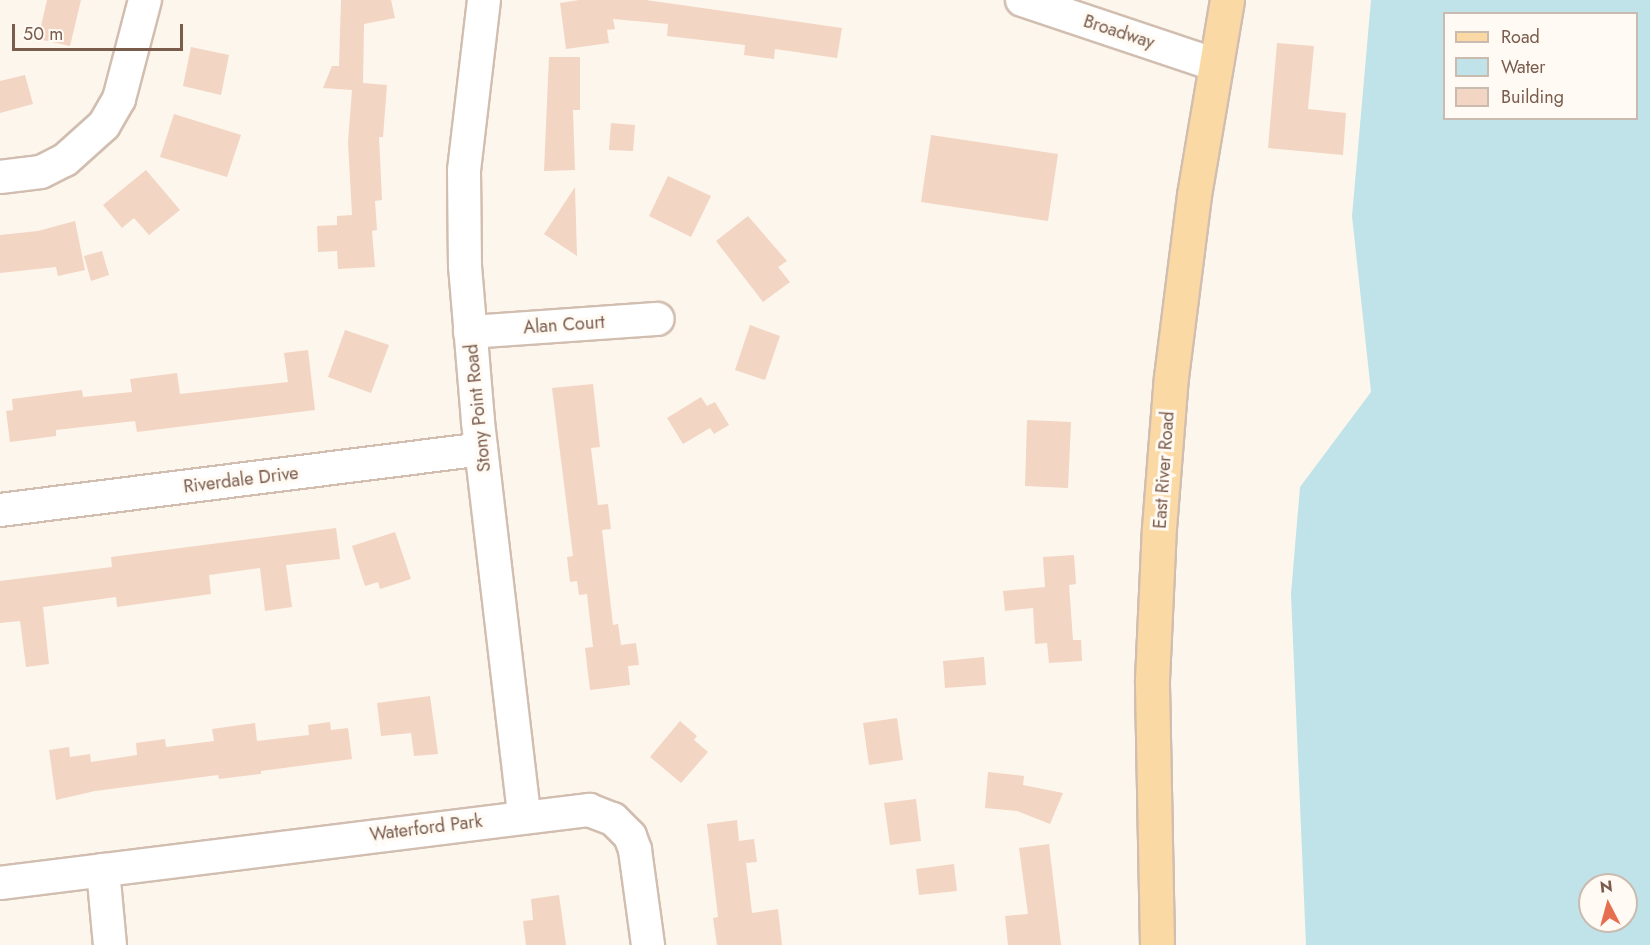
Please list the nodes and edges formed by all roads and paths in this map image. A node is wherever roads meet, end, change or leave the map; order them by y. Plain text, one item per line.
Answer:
1 (145, 0) edge
2 (484, 0) edge
3 (1022, 0) edge
4 (1227, 0) edge
5 (1216, 65) junction
6 (0, 177) edge
7 (658, 320) dead end
8 (470, 332) junction
9 (481, 449) junction
10 (0, 510) edge
11 (524, 816) junction
12 (103, 870) junction
13 (0, 883) edge
14 (110, 945) edge
15 (648, 945) edge
16 (1157, 945) edge

1 - 6 street
2 - 8 street, Stony Point Road
3 - 5 street, Broadway
4 - 5 main road, East River Road
5 - 16 main road, East River Road
7 - 8 street, Alan Court
8 - 9 street, Stony Point Road
9 - 10 street, Riverdale Drive
9 - 11 street, Stony Point Road
11 - 12 street, Waterford Park
11 - 15 street, Waterford Park
12 - 13 street, Waterford Park
12 - 14 street

